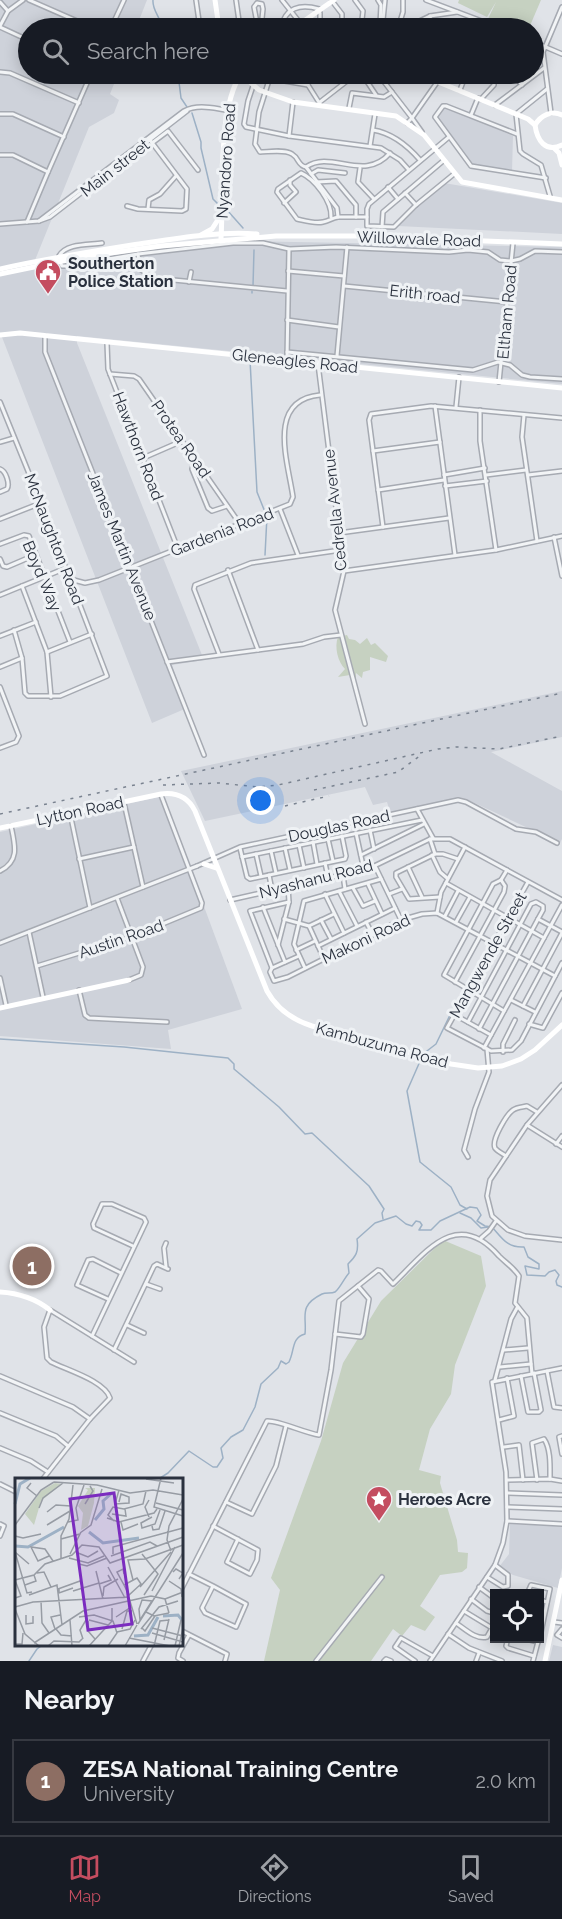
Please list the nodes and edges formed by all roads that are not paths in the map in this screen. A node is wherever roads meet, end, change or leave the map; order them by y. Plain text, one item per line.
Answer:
1 (22, 0) edge
2 (29, 0) edge
3 (196, 0) edge
4 (215, 0) edge
5 (236, 0) edge
6 (282, 0) edge
7 (355, 0) edge
8 (378, 0) edge
9 (385, 0) edge
10 (403, 0) edge
11 (426, 0) edge
12 (123, 1) edge
13 (333, 1) edge
14 (0, 2) edge
15 (562, 7) edge
16 (319, 11) junction
17 (8, 12) junction
18 (291, 12) junction
19 (459, 12) junction
20 (430, 16) joint
21 (70, 18) edge
22 (115, 18) edge
23 (199, 18) edge
24 (218, 18) edge
25 (239, 18) edge
26 (257, 18) edge
27 (261, 18) edge
28 (286, 18) edge
29 (295, 18) edge
30 (312, 18) edge
31 (319, 18) edge
32 (342, 18) edge
33 (362, 18) edge
34 (381, 18) edge
35 (383, 18) edge
36 (401, 18) edge
37 (426, 18) edge
38 (474, 18) edge
39 (0, 27) edge
40 (18, 35) edge
41 (562, 46) edge
42 (545, 47) junction
43 (561, 53) edge
44 (562, 59) edge
45 (545, 68) joint
46 (0, 72) edge
47 (18, 76) edge
48 (35, 84) edge
49 (87, 84) edge
50 (235, 84) edge
51 (268, 84) edge
52 (303, 84) edge
53 (343, 84) edge
54 (369, 84) edge
55 (386, 84) edge
56 (436, 84) edge
57 (445, 84) edge
58 (463, 84) edge
59 (494, 84) edge
60 (308, 85) joint
61 (522, 85) edge
62 (253, 86) joint
63 (547, 89) junction
64 (460, 90) junction
65 (392, 92) junction
66 (264, 93) junction
67 (376, 95) junction
68 (480, 99) junction
69 (293, 102) junction
70 (79, 103) junction
71 (320, 104) junction
72 (495, 105) junction
73 (349, 109) junction
74 (227, 110) junction
75 (375, 112) junction
76 (551, 113) junction
77 (0, 114) edge
78 (516, 114) junction
79 (471, 115) junction
80 (562, 116) edge
81 (412, 118) junction
82 (536, 122) junction
83 (407, 123) junction
84 (257, 130) junction
85 (373, 130) junction
86 (517, 134) junction
87 (289, 135) junction
88 (424, 135) junction
89 (449, 136) junction
90 (64, 137) junction
91 (150, 141) junction
92 (562, 145) edge
93 (370, 146) junction
94 (434, 148) junction
95 (554, 148) junction
96 (390, 153) junction
97 (0, 155) edge
98 (420, 159) junction
99 (443, 161) junction
100 (562, 161) edge
101 (305, 167) junction
102 (360, 167) junction
103 (198, 170) dead end
104 (409, 170) junction
105 (48, 172) junction
106 (301, 173) junction
107 (345, 173) dead end
108 (311, 174) junction
109 (454, 174) junction
110 (176, 176) junction
111 (546, 178) junction
112 (290, 180) junction
113 (316, 182) junction
114 (388, 187) junction
115 (405, 193) junction
116 (551, 198) junction
117 (374, 199) junction
118 (398, 199) junction
119 (562, 200) edge
120 (284, 203) junction
121 (416, 205) junction
122 (127, 206) dead end
123 (148, 209) junction
124 (222, 212) junction
125 (338, 217) junction
126 (356, 217) junction
127 (367, 217) junction
128 (331, 218) junction
129 (27, 222) junction
130 (0, 224) edge
131 (222, 227) junction
132 (382, 227) junction
133 (230, 235) junction
134 (276, 236) junction
135 (196, 237) junction
136 (221, 237) junction
137 (102, 243) dead end
138 (513, 243) junction
139 (562, 244) edge
140 (347, 248) junction
141 (289, 249) junction
142 (562, 252) edge
143 (138, 255) junction
144 (59, 259) junction
145 (512, 261) junction
146 (0, 269) edge
147 (288, 271) junction
148 (191, 272) dead end
149 (0, 275) edge
150 (344, 276) junction
151 (189, 282) junction
152 (344, 286) junction
153 (288, 291) junction
154 (507, 302) junction
155 (286, 320) junction
156 (339, 327) junction
157 (0, 329) edge
158 (18, 333) junction
159 (29, 334) junction
160 (0, 336) edge
161 (45, 336) junction
162 (107, 343) junction
163 (287, 352) junction
164 (337, 357) junction
165 (287, 361) junction
166 (502, 362) junction
167 (318, 364) junction
168 (110, 374) junction
169 (459, 377) junction
170 (562, 379) edge
171 (499, 382) junction
172 (562, 388) edge
173 (321, 395) junction
174 (0, 402) edge
175 (435, 406) junction
176 (456, 407) junction
177 (480, 410) junction
178 (5, 415) junction
179 (524, 415) junction
180 (0, 417) edge
181 (562, 418) edge
182 (14, 438) junction
183 (182, 441) junction
184 (0, 442) edge
185 (440, 442) junction
186 (373, 451) junction
187 (143, 458) junction
188 (195, 460) junction
189 (485, 468) junction
190 (0, 469) edge
191 (526, 470) junction
192 (562, 471) edge
193 (444, 475) junction
194 (486, 475) junction
195 (527, 475) junction
196 (444, 480) junction
197 (487, 481) junction
198 (445, 486) junction
199 (378, 490) junction
200 (0, 492) edge
201 (41, 503) junction
202 (227, 506) junction
203 (280, 509) junction
204 (449, 518) junction
205 (0, 519) edge
206 (240, 524) junction
207 (383, 526) junction
208 (339, 533) junction
209 (562, 536) edge
210 (554, 537) junction
211 (537, 541) junction
212 (0, 544) edge
213 (178, 549) junction
214 (341, 550) junction
215 (496, 550) junction
216 (35, 555) junction
217 (298, 555) junction
218 (455, 555) junction
219 (0, 559) edge
220 (66, 568) junction
221 (130, 568) junction
222 (228, 570) junction
223 (344, 571) junction
224 (44, 576) junction
225 (562, 576) edge
226 (70, 579) junction
227 (22, 586) junction
228 (0, 595) edge
229 (36, 622) junction
230 (14, 630) junction
231 (92, 634) junction
232 (341, 635) junction
233 (0, 636) edge
234 (70, 642) junction
235 (258, 650) junction
236 (47, 652) junction
237 (219, 654) junction
238 (22, 658) junction
239 (167, 662) junction
240 (0, 667) edge
241 (0, 687) edge
242 (1, 695) edge
243 (51, 697) junction
244 (365, 724) dead end
245 (0, 748) edge
246 (204, 755) dead end
247 (161, 794) junction
248 (124, 801) junction
249 (417, 809) junction
250 (70, 813) junction
251 (423, 822) junction
252 (11, 826) junction
253 (0, 828) edge
254 (370, 830) junction
255 (356, 833) junction
256 (342, 836) junction
257 (431, 838) junction
258 (328, 839) junction
259 (313, 842) junction
260 (557, 843) dead end
261 (299, 845) junction
262 (134, 847) junction
263 (465, 847) junction
264 (240, 848) junction
265 (285, 848) junction
266 (374, 849) junction
267 (271, 851) junction
268 (256, 854) junction
269 (361, 855) junction
270 (434, 855) junction
271 (242, 857) junction
272 (216, 858) junction
273 (458, 859) junction
274 (79, 860) junction
275 (333, 861) junction
276 (325, 863) junction
277 (204, 864) junction
278 (318, 865) junction
279 (197, 866) junction
280 (375, 866) junction
281 (408, 867) junction
282 (304, 868) junction
283 (218, 869) junction
284 (189, 870) junction
285 (290, 870) junction
286 (364, 870) junction
287 (507, 870) junction
288 (0, 871) edge
289 (276, 874) junction
290 (343, 874) junction
291 (269, 875) junction
292 (261, 877) junction
293 (328, 877) junction
294 (381, 879) junction
295 (448, 879) junction
296 (501, 880) junction
297 (528, 882) junction
298 (446, 883) junction
299 (368, 885) junction
300 (143, 887) junction
301 (288, 887) junction
302 (353, 888) junction
303 (402, 888) junction
304 (272, 890) junction
305 (345, 890) junction
306 (458, 890) junction
307 (339, 891) junction
308 (325, 894) junction
309 (389, 894) junction
310 (422, 897) junction
311 (440, 897) junction
312 (470, 897) junction
313 (117, 898) junction
314 (230, 900) junction
315 (562, 900) edge
316 (375, 901) junction
317 (289, 902) junction
318 (482, 903) junction
319 (562, 905) edge
320 (263, 907) junction
321 (90, 908) junction
322 (395, 908) junction
323 (494, 910) junction
324 (437, 913) junction
325 (334, 914) junction
326 (382, 914) junction
327 (444, 916) junction
328 (508, 918) junction
329 (284, 919) junction
330 (538, 919) junction
331 (321, 920) junction
332 (401, 920) junction
333 (299, 922) junction
334 (366, 922) junction
335 (456, 922) junction
336 (520, 924) junction
337 (309, 926) junction
338 (357, 926) junction
339 (551, 926) junction
340 (468, 929) junction
341 (532, 931) junction
342 (29, 932) junction
343 (344, 933) junction
344 (562, 933) edge
345 (373, 935) junction
346 (480, 936) junction
347 (131, 937) junction
348 (544, 938) junction
349 (331, 939) junction
350 (315, 940) junction
351 (0, 943) edge
352 (494, 943) junction
353 (278, 945) junction
354 (318, 946) junction
355 (296, 950) junction
356 (507, 950) junction
357 (299, 956) junction
358 (519, 956) junction
359 (324, 959) junction
360 (285, 962) junction
361 (531, 962) junction
362 (562, 965) edge
363 (37, 966) junction
364 (272, 968) junction
365 (305, 968) junction
366 (543, 969) junction
367 (555, 976) junction
368 (0, 978) edge
369 (129, 980) joint
370 (455, 982) junction
371 (79, 990) junction
372 (468, 990) junction
373 (562, 993) edge
374 (480, 997) junction
375 (44, 999) junction
376 (511, 1000) junction
377 (493, 1004) junction
378 (523, 1006) junction
379 (3, 1008) edge
380 (504, 1011) junction
381 (535, 1012) junction
382 (455, 1015) junction
383 (515, 1020) dead end
384 (168, 1022) dead end
385 (468, 1022) junction
386 (529, 1024) junction
387 (562, 1025) edge
388 (479, 1029) junction
389 (491, 1035) junction
390 (486, 1049) junction
391 (502, 1052) junction
392 (488, 1068) junction
393 (562, 1085) edge
394 (537, 1112) junction
395 (527, 1125) junction
396 (562, 1136) edge
397 (556, 1144) junction
398 (562, 1147) edge
399 (506, 1156) junction
400 (468, 1157) dead end
401 (496, 1221) junction
402 (481, 1238) junction
403 (562, 1240) edge
404 (166, 1243) dead end
405 (133, 1246) junction
406 (121, 1273) junction
407 (146, 1284) junction
408 (358, 1286) junction
409 (160, 1290) dead end
410 (0, 1292) edge
411 (108, 1300) junction
412 (517, 1308) junction
413 (50, 1310) junction
414 (127, 1325) junction
415 (144, 1333) dead end
416 (335, 1334) junction
417 (92, 1336) junction
418 (528, 1348) junction
419 (114, 1350) junction
420 (504, 1350) junction
421 (134, 1362) dead end
422 (531, 1364) junction
423 (500, 1367) junction
424 (562, 1369) edge
425 (548, 1371) junction
426 (533, 1374) junction
427 (0, 1376) edge
428 (521, 1376) junction
429 (507, 1378) junction
430 (495, 1380) junction
431 (562, 1408) edge
432 (0, 1413) edge
433 (90, 1419) junction
434 (499, 1420) junction
435 (286, 1426) junction
436 (562, 1436) edge
437 (68, 1446) junction
438 (504, 1447) junction
439 (0, 1448) edge
440 (562, 1454) edge
441 (48, 1472) junction
442 (43, 1478) edge
443 (550, 1479) junction
444 (506, 1480) junction
445 (523, 1480) junction
446 (537, 1480) junction
447 (562, 1481) edge
448 (0, 1484) edge
449 (15, 1492) edge
450 (506, 1493) junction
451 (562, 1495) edge
452 (226, 1502) junction
453 (506, 1507) junction
454 (562, 1509) edge
455 (507, 1521) junction
456 (0, 1524) edge
457 (562, 1524) edge
458 (213, 1526) junction
459 (0, 1536) edge
460 (238, 1539) junction
461 (495, 1565) junction
462 (189, 1574) junction
463 (382, 1577) dead end
464 (487, 1577) junction
465 (562, 1580) edge
466 (183, 1586) edge
467 (213, 1586) junction
468 (479, 1587) junction
469 (529, 1589) edge
470 (490, 1595) edge
471 (471, 1599) junction
472 (544, 1601) edge
473 (547, 1602) junction
474 (464, 1611) junction
475 (490, 1612) edge
476 (545, 1614) edge
477 (554, 1622) junction
478 (456, 1623) junction
479 (562, 1623) edge
480 (562, 1629) edge
481 (183, 1632) edge
482 (448, 1634) junction
483 (189, 1635) junction
484 (562, 1638) edge
485 (507, 1643) edge
486 (538, 1643) edge
487 (151, 1646) edge
488 (183, 1646) edge
489 (183, 1646) edge
490 (479, 1653) junction
491 (433, 1656) junction
492 (534, 1659) edge
493 (143, 1661) edge
494 (183, 1661) edge
495 (225, 1661) edge
496 (316, 1661) edge
497 (384, 1661) edge
498 (391, 1661) edge
499 (415, 1661) edge
500 (430, 1661) edge
501 (476, 1661) edge
502 (502, 1661) edge
503 (545, 1661) edge

1 - 17 street
2 - 21 street
3 - 23 street
4 - 24 street
5 - 25 street
6 - 18 street
7 - 33 street
8 - 34 street
9 - 35 street
10 - 36 street
11 - 19 street
12 - 22 street
13 - 16 street
13 - 32 street
14 - 17 street
15 - 42 street
16 - 18 street
16 - 30 street
16 - 31 street
17 - 39 street
18 - 28 street
18 - 29 street
19 - 20 street
19 - 38 street
20 - 37 street
26 - 27 street
39 - 40 street
41 - 43 street
42 - 43 street
42 - 45 street
43 - 44 street
45 - 63 street
46 - 47 street
48 - 70 street
49 - 70 street
50 - 74 street, Nyandoro Road
51 - 66 street
52 - 60 street
53 - 71 street
54 - 67 street
55 - 65 street
56 - 81 street
57 - 64 street
58 - 64 street
59 - 68 street
60 - 71 street
61 - 72 street
62 - 66 street
62 - 84 street
63 - 76 street
63 - 78 street
64 - 68 street
65 - 67 street
65 - 81 street
66 - 69 street
66 - 84 street
67 - 73 street
68 - 72 street
68 - 79 street
69 - 71 street
69 - 87 street
70 - 90 street
71 - 73 street
72 - 78 street
73 - 75 street
74 - 91 street, Main street
74 - 124 street, Nyandoro Road
75 - 83 street
75 - 85 street
76 - 80 street
76 - 82 street
77 - 90 street
78 - 82 street
78 - 86 street
79 - 86 street
79 - 89 street
81 - 83 street
81 - 88 street
82 - 95 street
83 - 88 street
84 - 87 street
84 - 101 street
85 - 93 street
85 - 98 street
86 - 111 street
87 - 93 street
88 - 94 street
89 - 94 street
89 - 111 street
90 - 105 street
91 - 103 street
91 - 110 street
91 - 129 street, Main street
92 - 95 street
93 - 96 street
94 - 98 street
94 - 99 street
95 - 100 street
96 - 102 street
96 - 104 street
97 - 105 street
98 - 104 street
99 - 109 street
99 - 115 street
101 - 102 street
101 - 106 street
101 - 108 street
102 - 117 street
104 - 114 street
105 - 129 street
106 - 112 street
106 - 128 street
107 - 108 street
108 - 113 street
109 - 116 street
109 - 121 street
110 - 123 street
110 - 123 street
111 - 116 street
112 - 120 street
112 - 120 street
113 - 125 street
113 - 126 street
114 - 117 street
114 - 118 street
115 - 118 street
115 - 121 street
116 - 119 street
117 - 127 street
118 - 132 street
120 - 128 street
121 - 132 street
122 - 123 street
124 - 131 street, Nyandoro Road
124 - 135 street
125 - 126 street
125 - 128 street
126 - 127 street
127 - 132 street
129 - 130 street, Main street
131 - 133 street
131 - 136 street, Nyandoro Road
133 - 134 street, Willowvale Road
133 - 136 street, Willowvale Road
134 - 136 street, Willowvale Road
134 - 138 street, Willowvale Road
135 - 136 street, Willowvale Road
135 - 144 street, Willowvale Road
136 - 144 street, Willowvale Road
137 - 144 street
138 - 139 street, Willowvale Road
138 - 145 street, Eltham Road
140 - 141 street
140 - 145 street
140 - 150 street
141 - 143 street
141 - 147 street
142 - 145 street
143 - 144 street
143 - 151 street
144 - 146 street, Willowvale Road
144 - 149 street, Willowvale Road
145 - 154 street, Eltham Road
147 - 150 street
147 - 153 street
148 - 151 street
150 - 152 street
151 - 153 street
152 - 154 street, Erith road
152 - 156 street
153 - 155 street
154 - 166 street, Eltham Road
155 - 156 street
155 - 163 street
156 - 164 street
157 - 158 street
158 - 159 street, Gleneagles Road
158 - 160 street, Gleneagles Road
159 - 160 street, Gleneagles Road
159 - 161 street, Gleneagles Road
161 - 162 street, Gleneagles Road
161 - 221 street, James Martin Avenue
162 - 165 street, Gleneagles Road
162 - 168 street, Hawthorn Road
163 - 164 street
163 - 165 street
164 - 166 street
165 - 167 street, Gleneagles Road
166 - 170 street
166 - 171 street, Eltham Road
167 - 169 street, Gleneagles Road
167 - 173 street, Cedrella Avenue
168 - 183 street, Protea Road
168 - 187 street, Hawthorn Road
169 - 171 street, Gleneagles Road
169 - 176 street
171 - 172 street, Gleneagles Road
173 - 203 street, Gardenia Road
173 - 208 street, Cedrella Avenue
174 - 178 street, McNaughton Road
175 - 176 street
175 - 185 street
175 - 186 street
176 - 177 street
177 - 179 street
177 - 189 street
178 - 180 street
178 - 182 street, McNaughton Road
179 - 181 street
179 - 191 street
182 - 184 street
182 - 201 street, McNaughton Road
183 - 187 street
183 - 188 street, Protea Road
185 - 186 street
185 - 193 street
186 - 199 street
187 - 213 street, Hawthorn Road
188 - 202 street, Protea Road
188 - 202 street
189 - 193 street
189 - 194 street
190 - 200 street
191 - 194 street
191 - 195 street
192 - 195 street
193 - 196 street
194 - 197 street
195 - 211 street
196 - 198 street
196 - 199 street
197 - 198 street
197 - 215 street
198 - 204 street
199 - 207 street
201 - 205 street
201 - 220 street, McNaughton Road
202 - 206 street, Protea Road
203 - 206 street, Gardenia Road
203 - 217 street
204 - 207 street
204 - 218 street
206 - 213 street, Gardenia Road
207 - 208 street
208 - 214 street, Cedrella Avenue
209 - 210 street
210 - 211 street
210 - 225 street
211 - 215 street
212 - 216 street, Boyd Way
213 - 221 street, Gardenia Road
214 - 217 street
214 - 223 street, Cedrella Avenue
215 - 218 street
216 - 219 street
216 - 224 street, Boyd Way
217 - 222 street
218 - 223 street
220 - 224 street
220 - 226 street, McNaughton Road
221 - 226 street, Gardenia Road
221 - 239 street, James Martin Avenue
222 - 235 street
222 - 237 street
223 - 232 street, Cedrella Avenue
224 - 227 street
224 - 234 street, Boyd Way
226 - 231 street, McNaughton Road
227 - 228 street
227 - 229 street
229 - 230 street
229 - 236 street
230 - 233 street
230 - 238 street
231 - 234 street
231 - 243 street, McNaughton Road
232 - 235 street
232 - 244 street, Cedrella Avenue
234 - 236 street
235 - 237 street
236 - 243 street
237 - 239 street
238 - 240 street
238 - 243 street
239 - 246 street, James Martin Avenue
241 - 242 street
242 - 245 street
247 - 248 street, Lytton Road
247 - 272 street, Kambuzuma Road
247 - 284 street
248 - 250 street, Lytton Road
248 - 262 street
249 - 251 street
249 - 260 street, Douglas Road
249 - 264 street, Douglas Road
250 - 252 street, Lytton Road
250 - 274 street
251 - 254 street
251 - 257 street
251 - 266 street
252 - 253 street, Lytton Road
252 - 288 street
254 - 255 street
254 - 266 street
255 - 256 street
255 - 269 street
256 - 258 street
256 - 275 street
257 - 263 street
257 - 270 street
257 - 280 street, Nyashanu Road
258 - 259 street
258 - 275 street
259 - 261 street
259 - 278 street
261 - 265 street
261 - 282 street
262 - 274 street
262 - 300 street
263 - 273 street
263 - 287 street
264 - 271 street
264 - 272 street, Douglas Road
265 - 267 street
265 - 285 street
266 - 269 street
267 - 268 street
267 - 289 street
268 - 271 street
268 - 292 street
269 - 286 street
270 - 273 street
270 - 281 street
270 - 295 street
271 - 292 street
272 - 277 street, Douglas Road
272 - 279 street, Douglas Road
272 - 283 street, Kambuzuma Road
272 - 314 street, Kambuzuma Road
273 - 295 street
274 - 321 street
275 - 276 street
276 - 278 street
276 - 293 street
277 - 279 street, Douglas Road
277 - 283 street
278 - 282 street
279 - 284 street, Douglas Road
280 - 286 street, Nyashanu Road
280 - 294 street
281 - 303 street
281 - 310 street
282 - 285 street
283 - 314 street, Kambuzuma Road
284 - 300 street, Douglas Road
284 - 347 street, Austin Road
285 - 289 street
286 - 290 street, Nyashanu Road
287 - 296 street
287 - 297 street
289 - 291 street
290 - 293 street, Nyashanu Road
290 - 305 street
291 - 292 street
291 - 304 street
293 - 301 street, Nyashanu Road
294 - 299 street
294 - 309 street
295 - 298 street
296 - 318 street
296 - 323 street
297 - 315 street
297 - 328 street, Mangwende Street
298 - 306 street
298 - 311 street
299 - 302 street
299 - 316 street
300 - 313 street, Douglas Road
301 - 304 street, Nyashanu Road
301 - 317 street
302 - 305 street
302 - 316 street
303 - 309 street
303 - 310 street
304 - 314 street, Nyashanu Road
305 - 307 street
306 - 312 street
306 - 327 street
307 - 308 street
307 - 338 street
308 - 325 street
308 - 333 street
309 - 322 street
310 - 311 street
311 - 324 street
312 - 318 street
312 - 335 street
313 - 321 street, Douglas Road
313 - 347 street
314 - 392 street, Kambuzuma Road
316 - 326 street
317 - 320 street
317 - 329 street
318 - 323 street
318 - 340 street
319 - 339 street
320 - 353 street
320 - 364 street
321 - 342 street, Douglas Road
322 - 326 street
322 - 332 street
323 - 328 street
323 - 346 street
324 - 327 street
324 - 332 street, Makoni Road
325 - 331 street
325 - 343 street
326 - 334 street
327 - 335 street
328 - 336 street
328 - 352 street, Mangwende Street
329 - 333 street
329 - 353 street
330 - 336 street
330 - 339 street
330 - 341 street
331 - 337 street
331 - 349 street
332 - 345 street, Makoni Road
333 - 337 street
333 - 355 street
334 - 338 street
334 - 345 street
335 - 340 street
336 - 341 street
336 - 356 street
337 - 350 street
338 - 343 street
339 - 344 street
339 - 348 street
340 - 346 street
340 - 370 street
341 - 348 street
341 - 358 street
342 - 351 street, Douglas Road
342 - 363 street
343 - 349 street
344 - 366 street
345 - 359 street, Makoni Road
346 - 352 street
346 - 370 street
347 - 363 street, Austin Road
347 - 369 street
348 - 361 street
349 - 354 street
350 - 354 street
350 - 355 street
352 - 356 street
352 - 372 street, Mangwende Street
353 - 360 street
354 - 359 street
355 - 357 street
356 - 358 street
356 - 374 street
357 - 360 street
357 - 365 street
358 - 361 street
358 - 377 street
359 - 365 street, Makoni Road
360 - 364 street
361 - 366 street
361 - 376 street
362 - 367 street
363 - 375 street
364 - 365 street, Makoni Road
366 - 367 street
366 - 378 street
367 - 381 street
368 - 379 street
369 - 371 street
370 - 372 street
371 - 375 street
371 - 384 street
372 - 374 street
372 - 382 street, Mangwende Street
373 - 386 street
374 - 377 street
374 - 385 street
375 - 379 street
376 - 378 street
376 - 380 street
377 - 380 street
377 - 388 street
378 - 381 street
380 - 389 street
381 - 386 street
382 - 385 street
382 - 390 street, Mangwende Street
383 - 391 street
385 - 388 street
386 - 391 street
387 - 392 street, Kambuzuma Road
388 - 389 street
389 - 390 street
390 - 391 street
390 - 392 street
392 - 400 street
393 - 394 street
394 - 395 street
394 - 399 street
395 - 397 street
395 - 399 street
396 - 397 street
397 - 398 street
399 - 401 street
401 - 402 street
401 - 403 street
402 - 408 street
402 - 412 street
404 - 407 street
405 - 405 street
405 - 406 street
406 - 411 street
406 - 411 street
407 - 409 street
407 - 414 street
408 - 416 street
408 - 416 street
410 - 413 street
411 - 417 street
412 - 418 street
412 - 420 street
413 - 417 street
413 - 433 street
414 - 415 street
414 - 419 street
416 - 435 street
417 - 419 street
418 - 420 street
418 - 422 street
419 - 421 street
420 - 423 street
422 - 423 street
422 - 426 street
423 - 430 street
424 - 425 street
425 - 426 street
425 - 431 street
426 - 428 street
426 - 428 street
427 - 433 street
428 - 429 street
429 - 430 street
429 - 434 street
430 - 434 street
432 - 437 street
433 - 437 street
434 - 438 street
435 - 452 street
435 - 452 street
436 - 440 street
437 - 441 street
438 - 444 street
438 - 445 street
439 - 441 street
441 - 442 street
443 - 446 street
443 - 446 street
443 - 447 street
444 - 445 street
444 - 450 street
445 - 446 street
448 - 449 street
450 - 451 street
450 - 453 street
452 - 458 street
453 - 454 street
453 - 455 street
455 - 457 street
455 - 461 street
456 - 459 street
458 - 460 street
458 - 462 street
460 - 460 street
461 - 464 street
461 - 464 street
462 - 466 street
462 - 467 street
463 - 496 street
464 - 468 street
465 - 477 street
467 - 467 street
468 - 470 street
468 - 471 street
469 - 473 street
471 - 474 street
471 - 475 street
472 - 473 street
473 - 476 street
474 - 478 street
474 - 478 street
477 - 479 street
477 - 503 street
478 - 482 street
480 - 484 street
481 - 483 street
482 - 490 street
482 - 491 street
483 - 489 street
483 - 495 street
485 - 492 street
486 - 492 street
487 - 493 street
488 - 494 street
490 - 501 street
490 - 502 street
491 - 499 street
491 - 500 street
497 - 498 street

